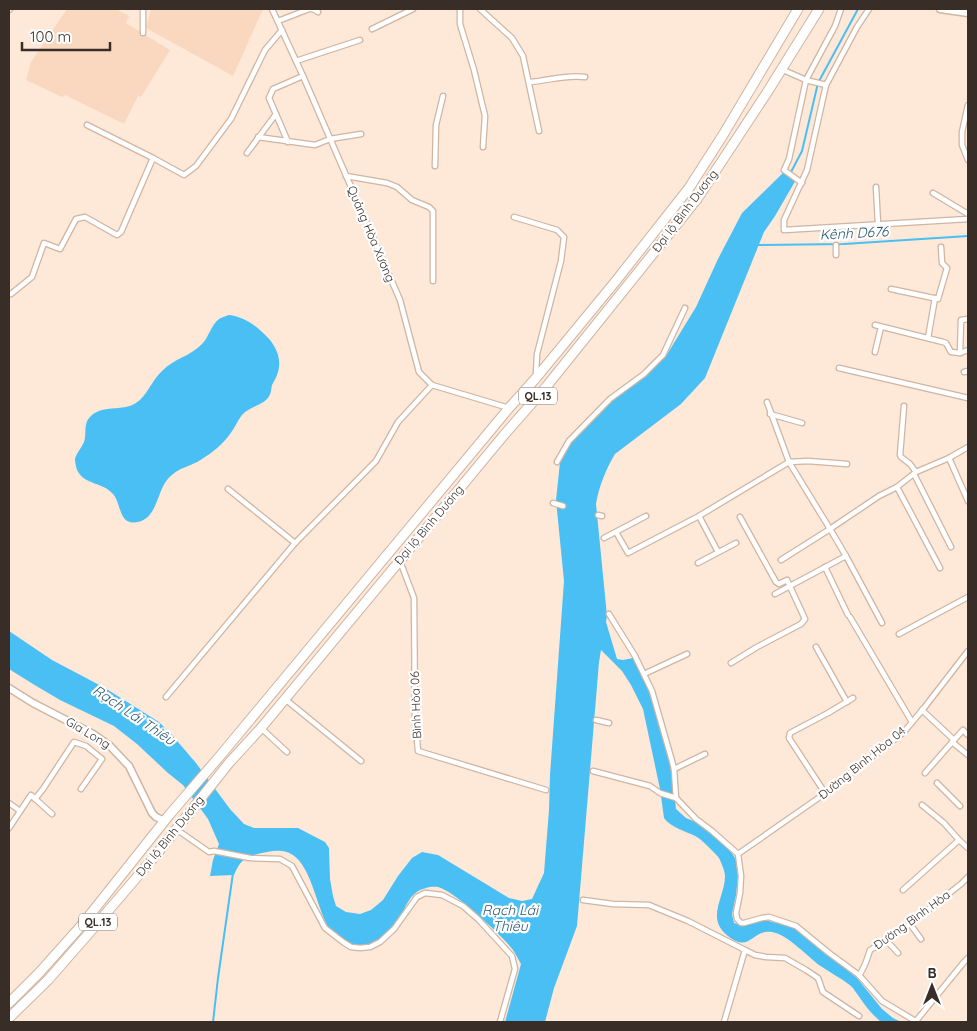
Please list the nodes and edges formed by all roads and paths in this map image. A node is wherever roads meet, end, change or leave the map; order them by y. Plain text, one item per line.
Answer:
1 (143, 9) edge
2 (272, 9) edge
3 (413, 9) edge
4 (460, 9) edge
5 (480, 9) edge
6 (798, 9) edge
7 (819, 9) edge
8 (841, 9) edge
9 (870, 9) edge
10 (940, 9) edge
11 (318, 12) dead end
12 (968, 13) edge
13 (278, 21) junction
14 (372, 29) dead end
15 (282, 30) junction
16 (143, 33) dead end
17 (360, 40) dead end
18 (296, 61) junction
19 (781, 69) junction
20 (303, 76) junction
21 (585, 77) dead end
22 (806, 80) junction
23 (529, 82) junction
24 (826, 85) junction
25 (443, 96) dead end
26 (968, 105) edge
27 (276, 114) junction
28 (87, 125) dead end
29 (539, 131) dead end
30 (361, 134) dead end
31 (258, 137) junction
32 (330, 139) junction
33 (288, 142) junction
34 (483, 147) dead end
35 (246, 153) dead end
36 (153, 158) junction
37 (968, 160) edge
38 (435, 166) dead end
39 (346, 176) junction
40 (802, 183) junction
41 (876, 187) dead end
42 (933, 193) dead end
43 (968, 214) edge
44 (514, 216) dead end
45 (968, 219) edge
46 (878, 224) junction
47 (835, 227) junction
48 (835, 234) dead end
49 (836, 245) dead end
50 (941, 247) dead end
51 (836, 255) dead end
52 (433, 281) dead end
53 (891, 288) dead end
54 (11, 294) dead end
55 (935, 298) junction
56 (685, 308) dead end
57 (968, 319) edge
58 (875, 325) dead end
59 (881, 327) junction
60 (928, 338) junction
61 (968, 350) edge
62 (875, 352) dead end
63 (960, 352) junction
64 (839, 368) dead end
65 (536, 378) junction
66 (432, 385) junction
67 (546, 387) junction
68 (968, 398) edge
69 (766, 402) dead end
70 (904, 406) dead end
71 (510, 408) junction
72 (770, 414) junction
73 (802, 423) dead end
74 (968, 447) edge
75 (949, 458) junction
76 (557, 462) dead end
77 (789, 462) junction
78 (847, 464) dead end
79 (915, 473) junction
80 (897, 487) junction
81 (228, 489) dead end
82 (968, 499) edge
83 (554, 503) dead end
84 (563, 506) dead end
85 (646, 516) dead end
86 (699, 516) junction
87 (740, 517) dead end
88 (830, 529) junction
89 (616, 532) junction
90 (604, 538) dead end
91 (296, 543) junction
92 (736, 543) dead end
93 (950, 547) dead end
94 (718, 552) junction
95 (846, 556) junction
96 (400, 560) junction
97 (781, 560) dead end
98 (698, 563) dead end
99 (378, 566) junction
100 (825, 567) junction
101 (940, 568) dead end
102 (389, 574) junction
103 (790, 586) junction
104 (775, 594) dead end
105 (968, 597) edge
106 (609, 614) dead end
107 (882, 623) dead end
108 (899, 634) dead end
109 (816, 647) dead end
110 (968, 652) edge
111 (687, 654) dead end
112 (303, 656) junction
113 (731, 663) dead end
114 (314, 664) junction
115 (644, 674) junction
116 (9, 688) edge
117 (166, 697) dead end
118 (852, 698) dead end
119 (284, 699) junction
120 (846, 702) junction
121 (922, 710) junction
122 (596, 720) dead end
123 (912, 722) junction
124 (609, 723) dead end
125 (261, 728) junction
126 (968, 735) edge
127 (953, 741) junction
128 (287, 752) dead end
129 (705, 754) dead end
130 (968, 755) edge
131 (361, 761) dead end
132 (674, 769) junction
133 (593, 771) dead end
134 (925, 773) dead end
135 (936, 783) dead end
136 (81, 789) dead end
137 (544, 790) dead end
138 (825, 792) junction
139 (676, 798) junction
140 (35, 799) junction
141 (9, 802) edge
142 (922, 805) dead end
143 (960, 806) dead end
144 (20, 811) junction
145 (52, 814) dead end
146 (168, 818) junction
147 (179, 825) junction
148 (9, 828) edge
149 (959, 840) junction
150 (968, 848) edge
151 (738, 854) junction
152 (966, 879) edge
153 (903, 890) dead end
154 (583, 900) dead end
155 (910, 924) junction
156 (921, 939) dead end
157 (887, 941) junction
158 (745, 950) junction
159 (898, 954) dead end
160 (968, 958) edge
161 (859, 975) junction
162 (9, 1002) edge
163 (859, 1016) dead end
164 (9, 1018) edge
165 (500, 1022) edge
166 (724, 1022) edge
167 (916, 1022) edge

1 - 16 street
2 - 13 street, Quảng Hòa Xương
3 - 14 street
4 - 34 street
5 - 23 street
6 - 65 highway, Đại lộ Bình Dương / QL.13
7 - 19 highway, Đại lộ Bình Dương / QL.13
8 - 22 street
9 - 24 street
10 - 12 street
11 - 13 street
13 - 15 street, Quảng Hòa Xương
15 - 18 street, Quảng Hòa Xương
15 - 36 street
17 - 18 street
18 - 20 street, Quảng Hòa Xương
19 - 22 street
19 - 67 highway, Đại lộ Bình Dương / QL.13
20 - 27 street
20 - 32 street, Quảng Hòa Xương
21 - 23 street
22 - 24 street
22 - 40 street
23 - 29 street
24 - 40 street
25 - 38 street
26 - 37 street
27 - 31 street
27 - 33 street
28 - 36 street
30 - 32 street
31 - 33 street
31 - 35 street
32 - 33 street
32 - 39 street, Quảng Hòa Xương
36 - 54 street
39 - 52 street
39 - 66 street, Quảng Hòa Xương
40 - 47 street
41 - 46 street
42 - 43 street
44 - 65 street
45 - 46 street
46 - 47 street
47 - 48 street
49 - 51 street
50 - 55 street
53 - 55 street
55 - 60 street
56 - 76 street
57 - 63 street
58 - 59 street
59 - 60 street
59 - 62 street
60 - 63 street
61 - 63 street
64 - 68 street
65 - 67 highway
65 - 71 highway, Đại lộ Bình Dương / QL.13
66 - 71 street
66 - 91 street
67 - 96 highway, Đại lộ Bình Dương / QL.13
69 - 72 street
70 - 79 street
71 - 99 highway, Đại lộ Bình Dương / QL.13
72 - 73 street
72 - 77 street
74 - 75 street
75 - 79 street
75 - 82 street
77 - 78 street
77 - 86 street
77 - 88 street
79 - 80 street
79 - 93 street
80 - 88 street
80 - 101 street
81 - 91 street
83 - 84 street
85 - 89 street
86 - 89 street
86 - 94 street
87 - 103 street
88 - 95 street
88 - 97 street
89 - 90 street
91 - 117 street
92 - 94 street
94 - 98 street
95 - 100 street
95 - 107 street
96 - 102 highway, Đại lộ Bình Dương / QL.13
96 - 137 street, Bình Hòa 06
99 - 102 highway
99 - 112 highway, Đại lộ Bình Dương / QL.13
100 - 103 street
100 - 123 street
102 - 114 highway, Đại lộ Bình Dương / QL.13
103 - 104 street
103 - 113 street
105 - 108 street
106 - 115 street
109 - 120 street
110 - 121 street, Đường Bình Hòa 04
111 - 115 street
112 - 114 highway
112 - 146 highway, Đại lộ Bình Dương / QL.13
114 - 119 highway, Đại lộ Bình Dương / QL.13
115 - 132 street
116 - 146 street, Gia Long
118 - 120 street
119 - 125 highway, Đại lộ Bình Dương / QL.13
119 - 131 street
120 - 138 street
121 - 123 street, Đường Bình Hòa 04
121 - 127 street
122 - 124 street
123 - 138 street, Đường Bình Hòa 04
125 - 128 street
125 - 147 highway, Đại lộ Bình Dương / QL.13
126 - 127 street
127 - 130 street
127 - 134 street
129 - 132 street
132 - 139 street
133 - 139 street
135 - 143 street
136 - 140 street
138 - 151 street, Đường Bình Hòa 04
139 - 151 street
140 - 144 street
140 - 145 street
141 - 144 street
142 - 149 street
144 - 148 street
146 - 162 highway, Đại lộ Bình Dương / QL.13
147 - 164 highway, Đại lộ Bình Dương / QL.13
147 - 165 street
149 - 150 street
149 - 153 street
151 - 161 street
152 - 155 street, Đường Bình Hòa
154 - 158 street
155 - 156 street
155 - 157 street, Đường Bình Hòa
157 - 159 street
157 - 161 street, Đường Bình Hòa
158 - 163 street
158 - 166 street
160 - 167 street
161 - 167 street

